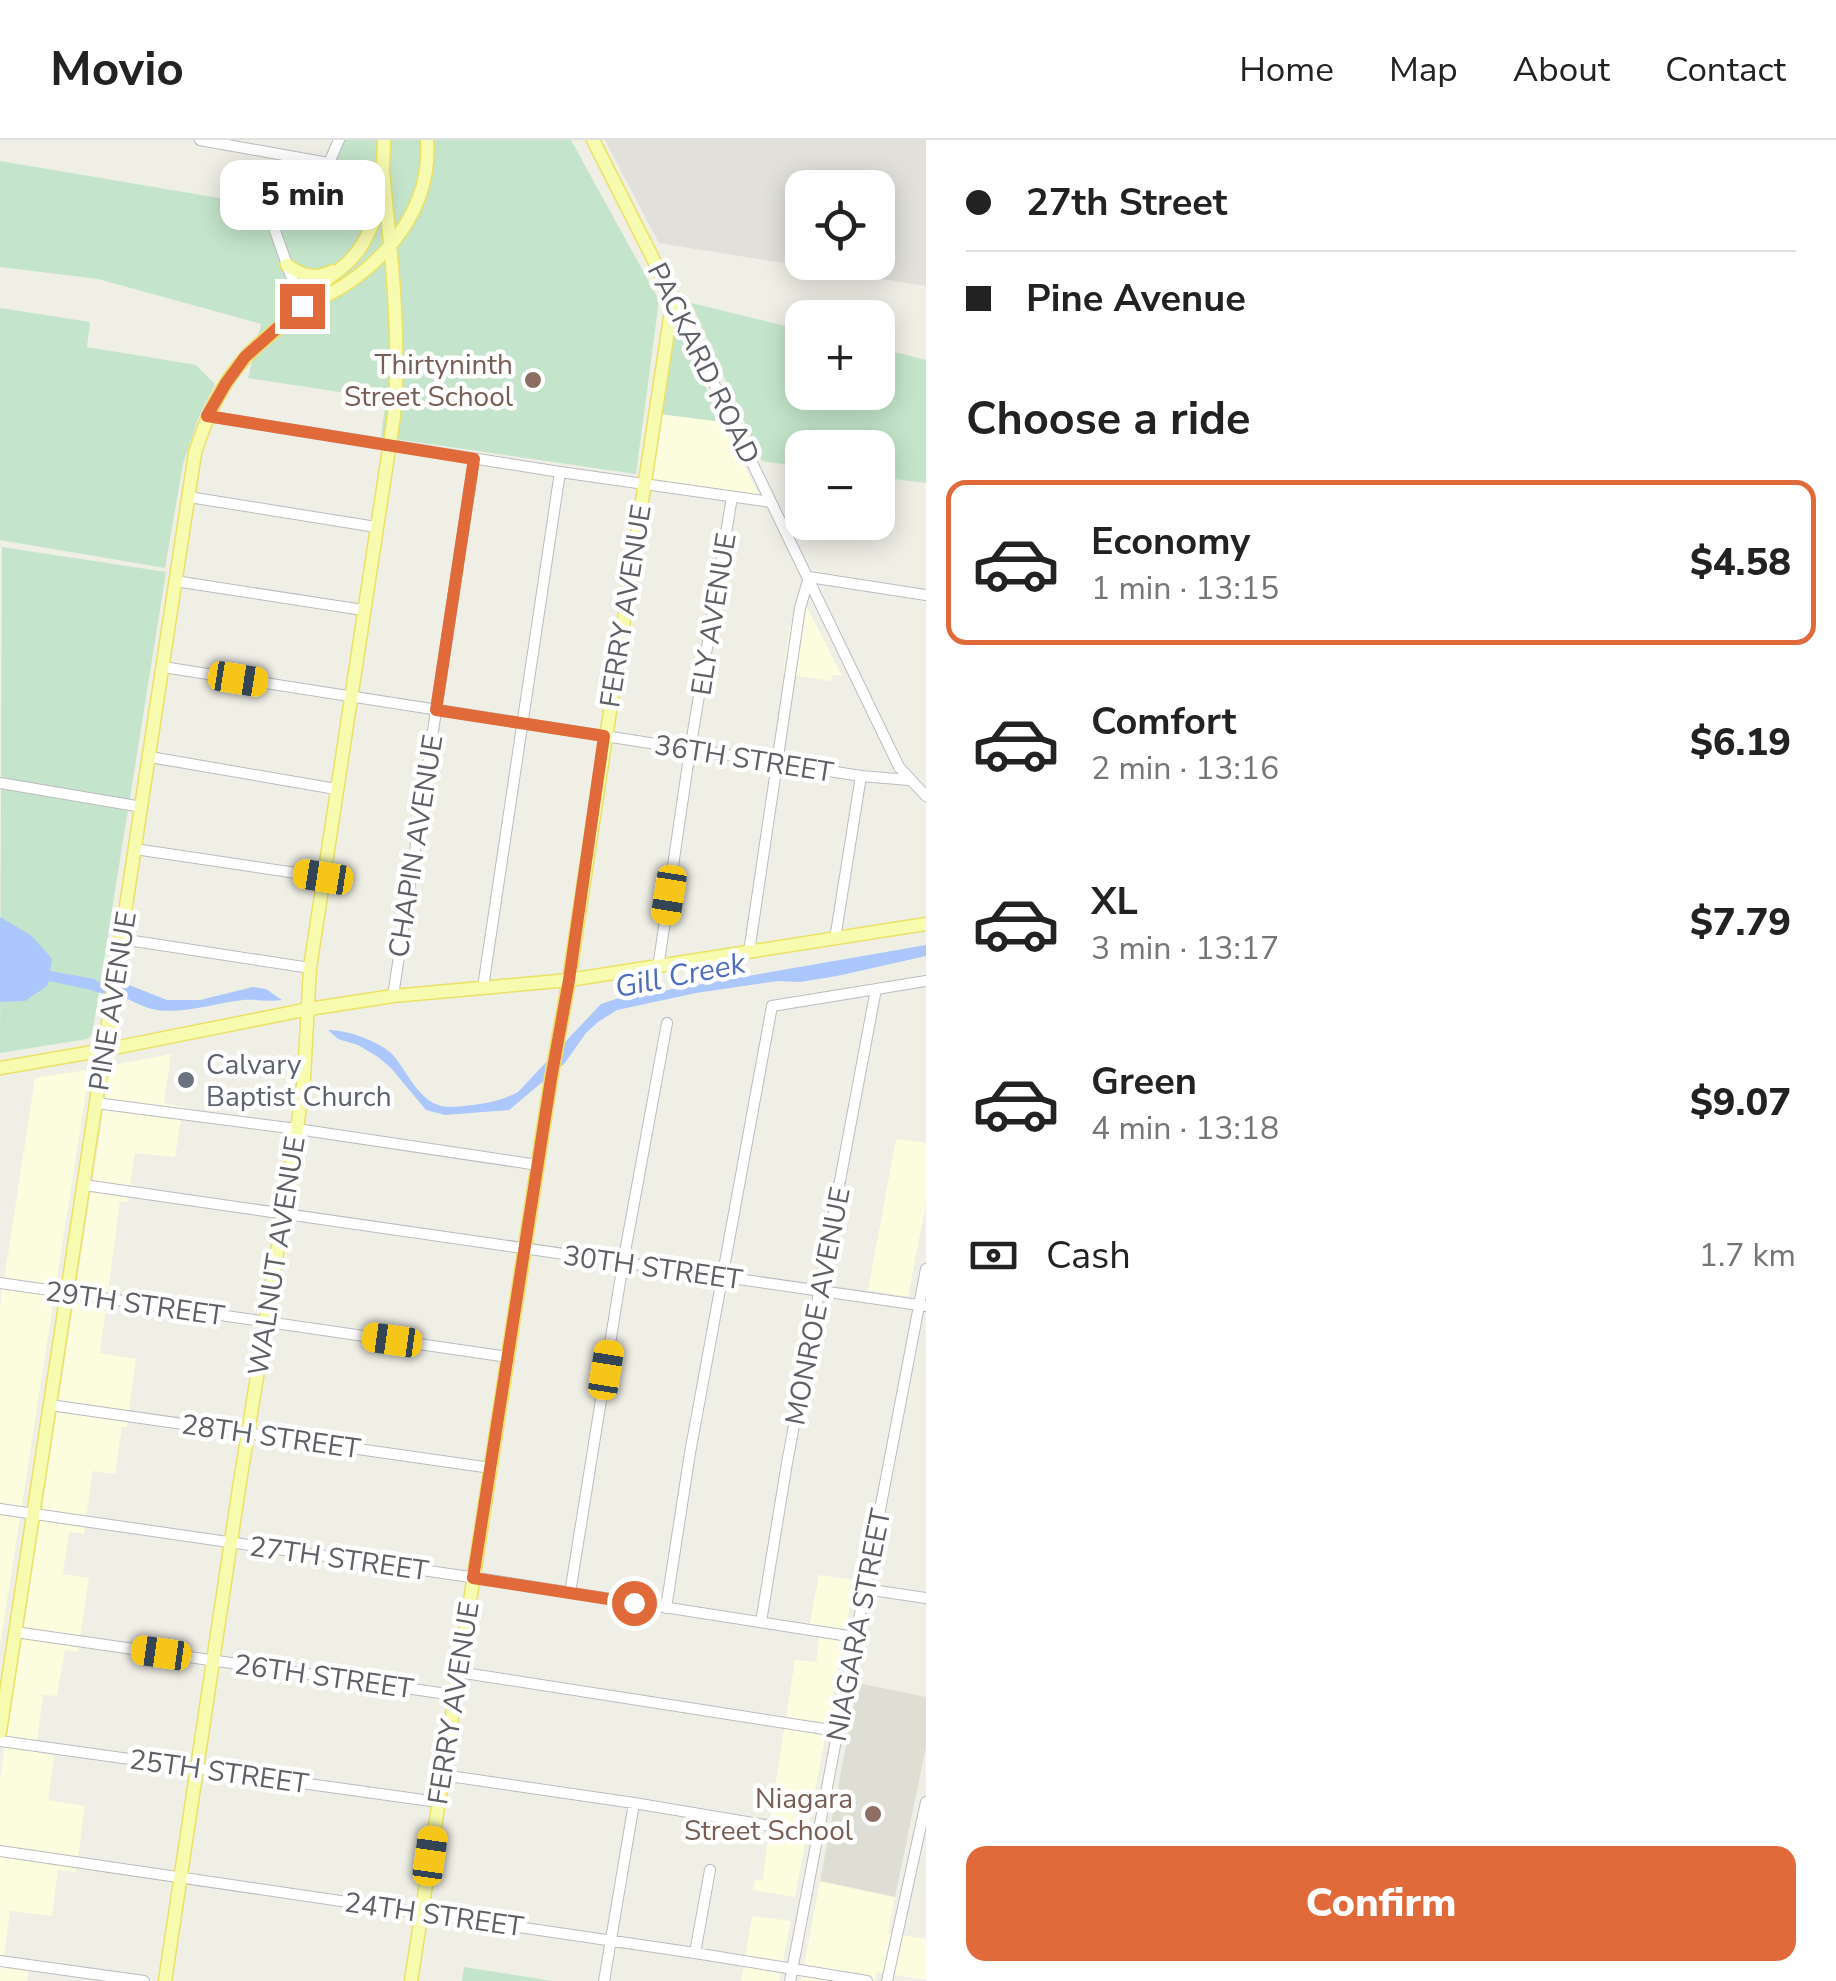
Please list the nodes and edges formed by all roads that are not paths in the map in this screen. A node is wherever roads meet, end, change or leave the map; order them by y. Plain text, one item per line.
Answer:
1 (200, 140) edge
2 (339, 140) edge
3 (384, 140) edge
4 (427, 140) edge
5 (592, 140) edge
6 (328, 163) junction
7 (383, 172) junction
8 (390, 245) junction
9 (352, 259) junction
10 (287, 265) junction
11 (673, 298) junction
12 (302, 306) junction
13 (207, 416) junction
14 (389, 446) junction
15 (474, 459) junction
16 (560, 472) junction
17 (644, 484) junction
18 (189, 497) junction
19 (732, 497) junction
20 (772, 502) junction
21 (376, 526) junction
22 (809, 578) junction
23 (175, 581) junction
24 (926, 596) edge
25 (363, 610) junction
26 (163, 667) junction
27 (350, 697) junction
28 (436, 710) junction
29 (522, 724) junction
30 (604, 736) junction
31 (690, 750) junction
32 (150, 756) junction
33 (778, 762) junction
34 (860, 776) junction
35 (910, 780) junction
36 (0, 783) edge
37 (336, 789) junction
38 (926, 796) edge
39 (142, 807) junction
40 (135, 849) junction
41 (323, 877) junction
42 (926, 924) edge
43 (121, 939) junction
44 (835, 939) junction
45 (749, 952) junction
46 (310, 968) junction
47 (658, 968) junction
48 (569, 980) junction
49 (926, 981) edge
50 (483, 987) junction
51 (876, 989) junction
52 (392, 996) junction
53 (308, 1009) junction
54 (667, 1023) dead end
55 (104, 1050) junction
56 (0, 1068) edge
57 (96, 1102) junction
58 (297, 1129) junction
59 (538, 1165) junction
60 (84, 1185) junction
61 (284, 1214) junction
62 (524, 1249) junction
63 (623, 1263) junction
64 (926, 1269) edge
65 (722, 1277) junction
66 (0, 1283) edge
67 (820, 1290) junction
68 (67, 1294) junction
69 (922, 1306) edge
70 (266, 1323) junction
71 (508, 1357) junction
72 (50, 1405) junction
73 (248, 1433) junction
74 (491, 1468) junction
75 (0, 1509) edge
76 (32, 1515) junction
77 (232, 1544) junction
78 (473, 1578) junction
79 (865, 1590) junction
80 (570, 1592) junction
81 (926, 1598) edge
82 (666, 1608) junction
83 (760, 1622) junction
84 (15, 1632) junction
85 (856, 1638) junction
86 (214, 1660) junction
87 (458, 1672) junction
88 (454, 1696) junction
89 (837, 1731) junction
90 (0, 1732) edge
91 (0, 1741) edge
92 (197, 1768) junction
93 (442, 1775) junction
94 (438, 1802) junction
95 (926, 1802) edge
96 (634, 1803) junction
97 (819, 1834) junction
98 (0, 1851) edge
99 (920, 1858) edge
100 (710, 1870) dead end
101 (181, 1876) junction
102 (422, 1913) junction
103 (610, 1940) junction
104 (695, 1953) junction
105 (0, 1961) edge
106 (791, 1975) edge
107 (144, 1981) edge
108 (165, 1981) edge
109 (411, 1981) edge
110 (604, 1981) edge
111 (867, 1981) edge
112 (887, 1981) edge

1 - 6 street
2 - 6 street
3 - 7 main road
4 - 8 main road
5 - 11 main road, PACKARD ROAD
6 - 10 street
7 - 8 main road, WALNUT AVENUE
7 - 9 main road
8 - 12 main road
8 - 14 main road, WALNUT AVENUE
9 - 10 main road
9 - 12 main road
10 - 12 street
11 - 17 main road, FERRY AVENUE
11 - 20 street, PACKARD ROAD
12 - 13 main road, PINE AVENUE
13 - 14 street
13 - 18 main road, PINE AVENUE
14 - 15 street
14 - 21 main road, WALNUT AVENUE
15 - 16 street
15 - 28 street, CHAPIN AVENUE
16 - 17 street
16 - 29 street
17 - 19 street
17 - 30 main road, FERRY AVENUE
18 - 21 street
18 - 23 main road, PINE AVENUE
19 - 20 street
19 - 31 street, ELY AVENUE
20 - 22 street, PACKARD ROAD
21 - 25 main road, WALNUT AVENUE
22 - 24 street
22 - 33 street
22 - 35 street, PACKARD ROAD
23 - 25 street
23 - 26 main road, PINE AVENUE
25 - 27 main road, WALNUT AVENUE
26 - 27 street, 36TH STREET
26 - 32 main road, PINE AVENUE
27 - 28 street, 36TH STREET
27 - 37 main road, WALNUT AVENUE
28 - 29 street, 36TH STREET
28 - 52 street, CHAPIN AVENUE
29 - 30 street, 36TH STREET
29 - 50 street
30 - 31 street, 36TH STREET
30 - 48 main road, FERRY AVENUE
31 - 33 street, 36TH STREET
31 - 47 street, ELY AVENUE
32 - 37 street
32 - 39 main road, PINE AVENUE
33 - 34 street, 36TH STREET
33 - 45 street
34 - 35 street, 36TH STREET
34 - 44 street
35 - 38 street, PACKARD ROAD
36 - 39 street
37 - 41 main road, WALNUT AVENUE
39 - 40 main road, PINE AVENUE
40 - 41 street
40 - 43 main road, PINE AVENUE
41 - 46 main road, WALNUT AVENUE
42 - 44 main road
43 - 46 street
43 - 55 main road, PINE AVENUE
44 - 45 main road
45 - 47 main road
46 - 53 main road, WALNUT AVENUE
47 - 48 main road
48 - 50 main road
48 - 59 main road, FERRY AVENUE
49 - 51 street
50 - 52 main road
51 - 65 street
51 - 67 street, MONROE AVENUE
52 - 53 main road
53 - 55 main road
53 - 58 main road, WALNUT AVENUE
54 - 63 street
55 - 56 main road
55 - 57 main road, PINE AVENUE
57 - 58 street
57 - 60 main road, PINE AVENUE
58 - 59 street
58 - 61 main road, WALNUT AVENUE
59 - 62 main road, FERRY AVENUE
60 - 61 street, 30TH STREET
60 - 68 main road, PINE AVENUE
61 - 62 street, 30TH STREET
61 - 70 main road, WALNUT AVENUE
62 - 63 street, 30TH STREET
62 - 71 main road, FERRY AVENUE
63 - 65 street, 30TH STREET
63 - 80 street
64 - 69 street, NIAGARA STREET
65 - 67 street, 30TH STREET
65 - 82 street
66 - 68 street, 29TH STREET
67 - 69 street, 30TH STREET
67 - 83 street, MONROE AVENUE
68 - 70 street, 29TH STREET
68 - 72 main road, PINE AVENUE
69 - 79 street, NIAGARA STREET
70 - 71 street, 29TH STREET
70 - 73 main road, WALNUT AVENUE
71 - 74 main road, FERRY AVENUE
72 - 73 street, 28TH STREET
72 - 76 main road, PINE AVENUE
73 - 74 street, 28TH STREET
73 - 77 main road, WALNUT AVENUE
74 - 78 main road, FERRY AVENUE
75 - 76 street, 27TH STREET
76 - 77 street, 27TH STREET
76 - 84 main road, PINE AVENUE
77 - 78 street, 27TH STREET
77 - 86 main road, WALNUT AVENUE
78 - 80 street, 27TH STREET
78 - 87 main road, FERRY AVENUE
79 - 81 street
79 - 85 street, NIAGARA STREET
80 - 82 street, 27TH STREET
82 - 83 street, 27TH STREET
83 - 85 street, 27TH STREET
84 - 86 street, 26TH STREET
84 - 90 main road, PINE AVENUE
85 - 89 street, NIAGARA STREET
86 - 88 street, 26TH STREET
86 - 92 main road, WALNUT AVENUE
87 - 88 main road, FERRY AVENUE
87 - 89 street
88 - 93 main road, FERRY AVENUE
89 - 97 street, NIAGARA STREET
91 - 92 street, 25TH STREET
92 - 94 street, 25TH STREET
92 - 101 main road, WALNUT AVENUE
93 - 94 main road, FERRY AVENUE
93 - 96 street
94 - 102 main road, FERRY AVENUE
95 - 99 street
96 - 97 street
96 - 103 street
97 - 106 street, NIAGARA STREET
98 - 101 street, 24TH STREET
99 - 112 street
100 - 104 street
101 - 102 street, 24TH STREET
101 - 108 main road, WALNUT AVENUE
102 - 103 street, 24TH STREET
102 - 109 main road, FERRY AVENUE
103 - 104 street, 24TH STREET
103 - 110 street
104 - 106 street, 24TH STREET
105 - 107 street
106 - 111 street, 24TH STREET

